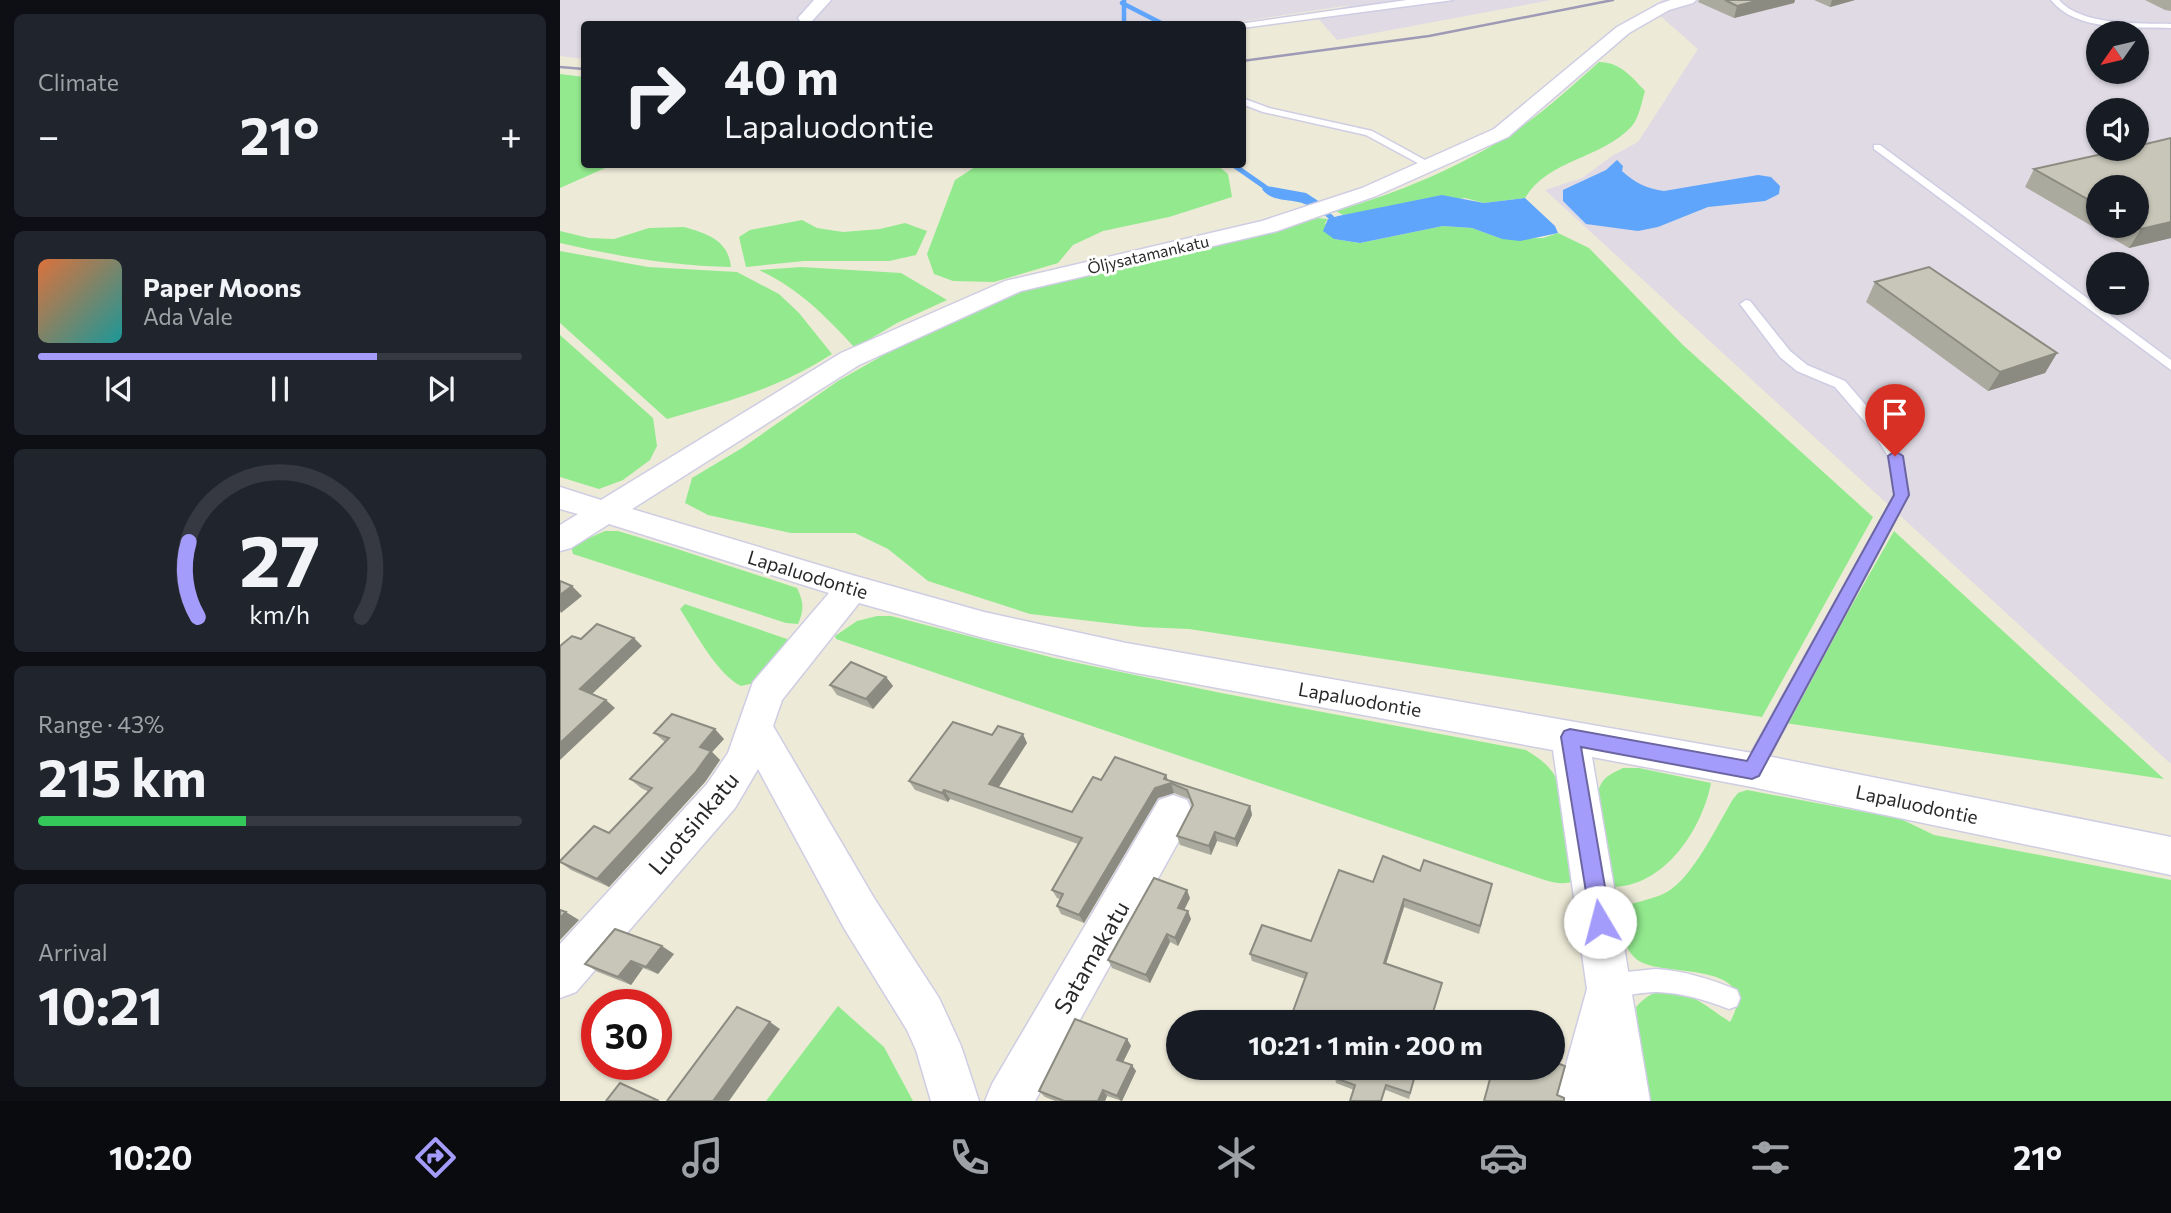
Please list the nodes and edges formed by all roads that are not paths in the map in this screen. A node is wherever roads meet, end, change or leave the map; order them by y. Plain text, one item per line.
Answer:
1 (823, 0) edge
2 (1449, 0) edge
3 (1688, 0) edge
4 (2055, 0) edge
5 (806, 18) dead end
6 (1246, 25) edge
7 (2171, 26) edge
8 (1246, 102) edge
9 (1877, 147) dead end
10 (1429, 165) junction
11 (1746, 304) dead end
12 (2171, 366) edge
13 (560, 498) edge
14 (604, 511) junction
15 (560, 540) edge
16 (852, 588) junction
17 (754, 726) junction
18 (1570, 737) junction
19 (1752, 770) junction
20 (1173, 813) dead end
21 (2171, 856) edge
22 (560, 976) edge
23 (1608, 986) junction
24 (1729, 998) dead end
25 (955, 1101) edge
26 (1009, 1101) edge
27 (1580, 1101) edge
28 (1626, 1101) edge

1 - 5 street
2 - 6 lane
3 - 10 street, Öljysatamankatu
4 - 7 lane
8 - 10 lane
9 - 12 lane
10 - 14 street, Öljysatamankatu
11 - 19 lane
13 - 14 street, Lapaluodontie
14 - 15 street, Öljysatamankatu
14 - 16 street, Lapaluodontie
16 - 17 street, Luotsinkatu
16 - 18 street, Lapaluodontie
17 - 22 street, Luotsinkatu
17 - 25 street
18 - 19 street, Lapaluodontie
18 - 23 street
19 - 21 street, Lapaluodontie
20 - 26 street, Satamakatu
23 - 24 lane
23 - 27 street
23 - 28 street

